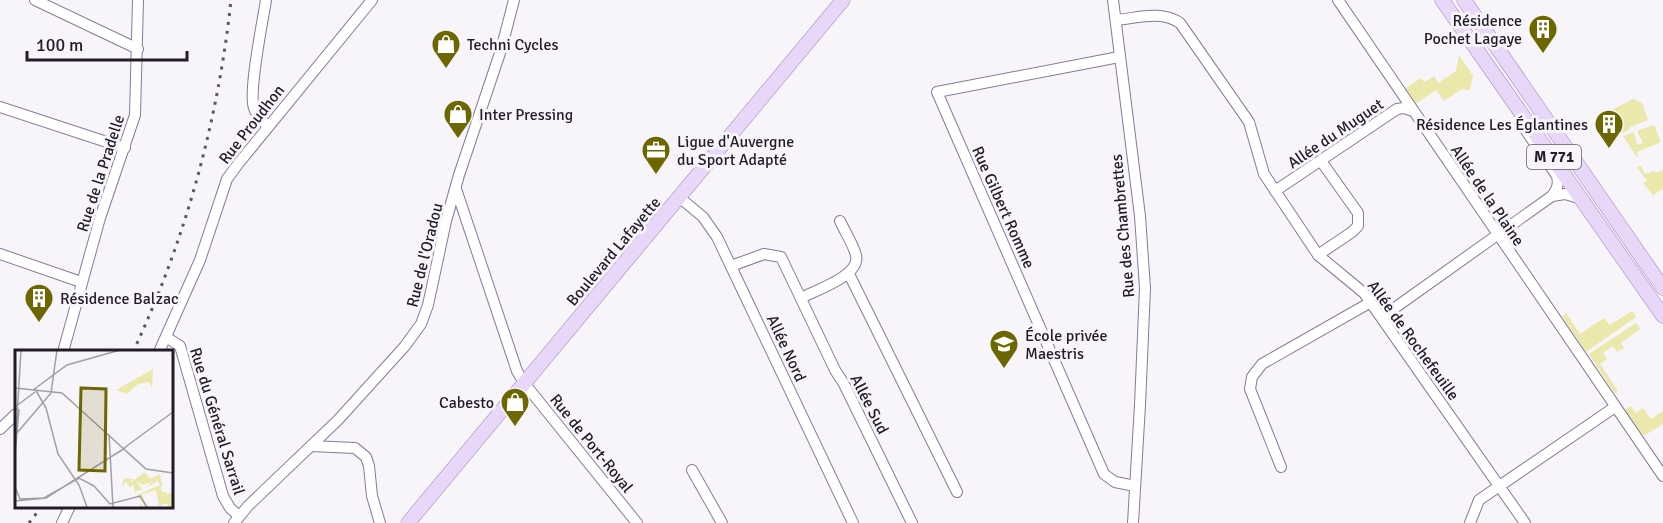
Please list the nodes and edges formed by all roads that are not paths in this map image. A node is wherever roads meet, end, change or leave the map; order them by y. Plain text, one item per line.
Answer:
1 (35, 0) edge
2 (138, 0) edge
3 (266, 0) edge
4 (372, 0) edge
5 (514, 0) edge
6 (843, 0) edge
7 (1113, 0) edge
8 (1338, 0) edge
9 (1442, 0) edge
10 (1464, 0) edge
11 (1116, 20) junction
12 (138, 49) junction
13 (1119, 57) junction
14 (1505, 88) junction
15 (0, 107) edge
16 (1414, 112) junction
17 (268, 127) junction
18 (124, 148) junction
19 (1321, 161) junction
20 (456, 189) junction
21 (1275, 191) junction
22 (1552, 196) junction
23 (679, 197) junction
24 (1582, 199) junction
25 (446, 221) junction
26 (840, 221) dead end
27 (469, 232) junction
28 (1497, 236) junction
29 (0, 254) edge
30 (1318, 255) junction
31 (731, 266) junction
32 (849, 274) junction
33 (81, 282) junction
34 (1663, 288) edge
35 (801, 298) junction
36 (1371, 302) junction
37 (1663, 316) edge
38 (1382, 317) junction
39 (166, 337) junction
40 (64, 350) edge
41 (160, 350) edge
42 (524, 383) junction
43 (1616, 407) junction
44 (15, 415) edge
45 (0, 429) edge
46 (311, 446) junction
47 (1281, 467) dead end
48 (692, 470) dead end
49 (1663, 476) edge
50 (1500, 485) junction
51 (1135, 486) junction
52 (957, 492) dead end
53 (70, 508) edge
54 (236, 520) edge
55 (62, 523) edge
56 (380, 523) edge
57 (408, 523) edge
58 (637, 523) edge
59 (722, 523) edge
60 (853, 523) edge
61 (912, 523) edge
62 (1133, 523) edge
63 (1470, 523) edge
64 (1525, 523) edge

1 - 12 street
2 - 12 street, Rue de la Pradelle
3 - 17 street
4 - 17 street, Rue Proudhon
5 - 20 street, Rue de l'Oradou
6 - 23 main road, Boulevard Lafayette
7 - 11 street, Rue des Chambrettes
8 - 16 street, Allée de la Plaine
9 - 14 main road, M 771
10 - 34 main road, M 771
11 - 13 street, Rue des Chambrettes
11 - 21 street, Allée de Rochefeuille
12 - 18 street, Rue de la Pradelle
13 - 51 street, Rue des Chambrettes
13 - 51 street, Rue Gilbert Romme
14 - 22 street
14 - 24 main road, M 771
15 - 18 street
16 - 19 street, Allée du Muguet
16 - 28 street, Allée de la Plaine
17 - 39 street, Rue Proudhon
18 - 33 street, Rue de la Pradelle
19 - 21 street, Allée du Muguet
19 - 30 street
20 - 25 street, Rue de l'Oradou
20 - 27 street, Rue de Port-Royal
21 - 30 street, Allée de Rochefeuille
22 - 24 street
22 - 28 street
23 - 31 street, Allée Nord
23 - 42 main road, Boulevard Lafayette
24 - 37 main road, M 771
25 - 27 street
25 - 46 street, Rue de l'Oradou
26 - 32 street
27 - 42 street, Rue de Port-Royal
28 - 38 street
28 - 43 street, Allée de la Plaine
29 - 33 street
30 - 36 street, Allée de Rochefeuille
31 - 35 street, Allée Sud
31 - 60 street, Allée Nord
32 - 35 street
32 - 52 street
33 - 40 street, Rue de la Pradelle
35 - 61 street, Allée Sud
36 - 38 street, Allée de Rochefeuille
36 - 47 street
38 - 50 street, Allée de Rochefeuille
39 - 41 street, Rue Proudhon
39 - 54 street, Rue du Général Sarrail
42 - 57 main road, Boulevard Lafayette
42 - 58 street, Rue de Port-Royal
43 - 49 street, Allée de la Plaine
43 - 50 street
44 - 45 street
46 - 54 street, Rue de l'Oradou
46 - 56 street
48 - 59 street
50 - 63 street
50 - 64 street, Allée de Rochefeuille
51 - 62 street, Rue des Chambrettes
53 - 55 street

